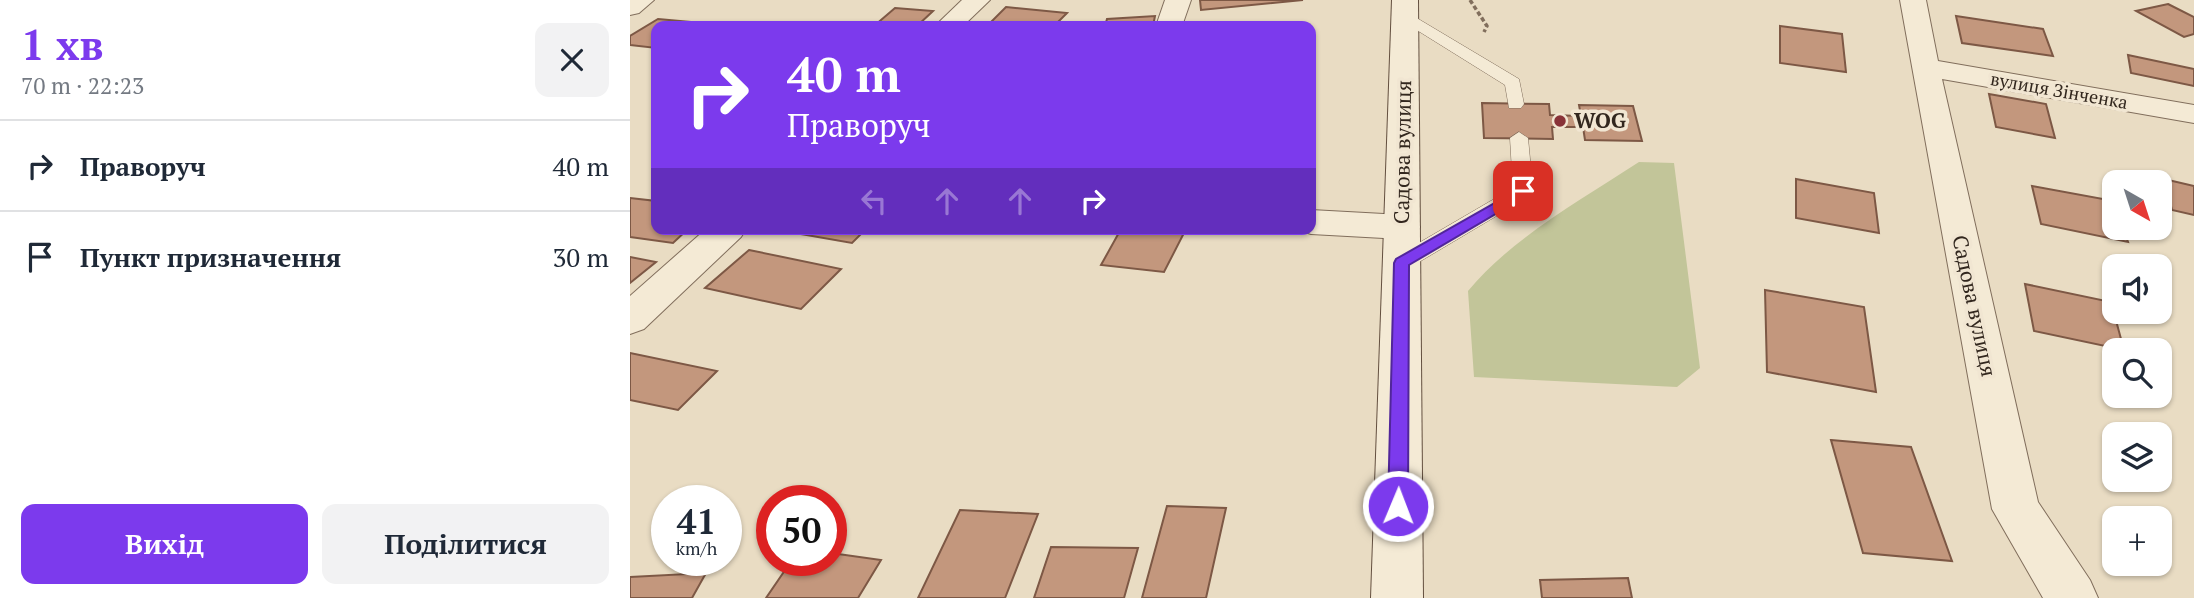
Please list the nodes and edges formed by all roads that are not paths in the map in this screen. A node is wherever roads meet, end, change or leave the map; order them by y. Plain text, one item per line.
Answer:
1 (641, 0) edge
2 (977, 0) edge
3 (1178, 0) edge
4 (1913, 0) edge
5 (630, 7) edge
6 (1405, 8) edge
7 (954, 21) edge
8 (1170, 21) edge
9 (1925, 67) junction
10 (1515, 104) dead end
11 (2194, 114) edge
12 (1519, 138) dead end
13 (1316, 223) edge
14 (721, 235) edge
15 (1402, 245) junction
16 (630, 319) edge
17 (1397, 598) edge
18 (2072, 598) edge

1 - 5 street
2 - 7 street
3 - 8 street
4 - 9 street, Садова вулиця
6 - 10 lane
6 - 15 street, Садова вулиця
9 - 11 street, вулиця Зінченка
9 - 18 street, Садова вулиця
12 - 15 lane
13 - 15 street
14 - 16 street
15 - 17 street, Садова вулиця

